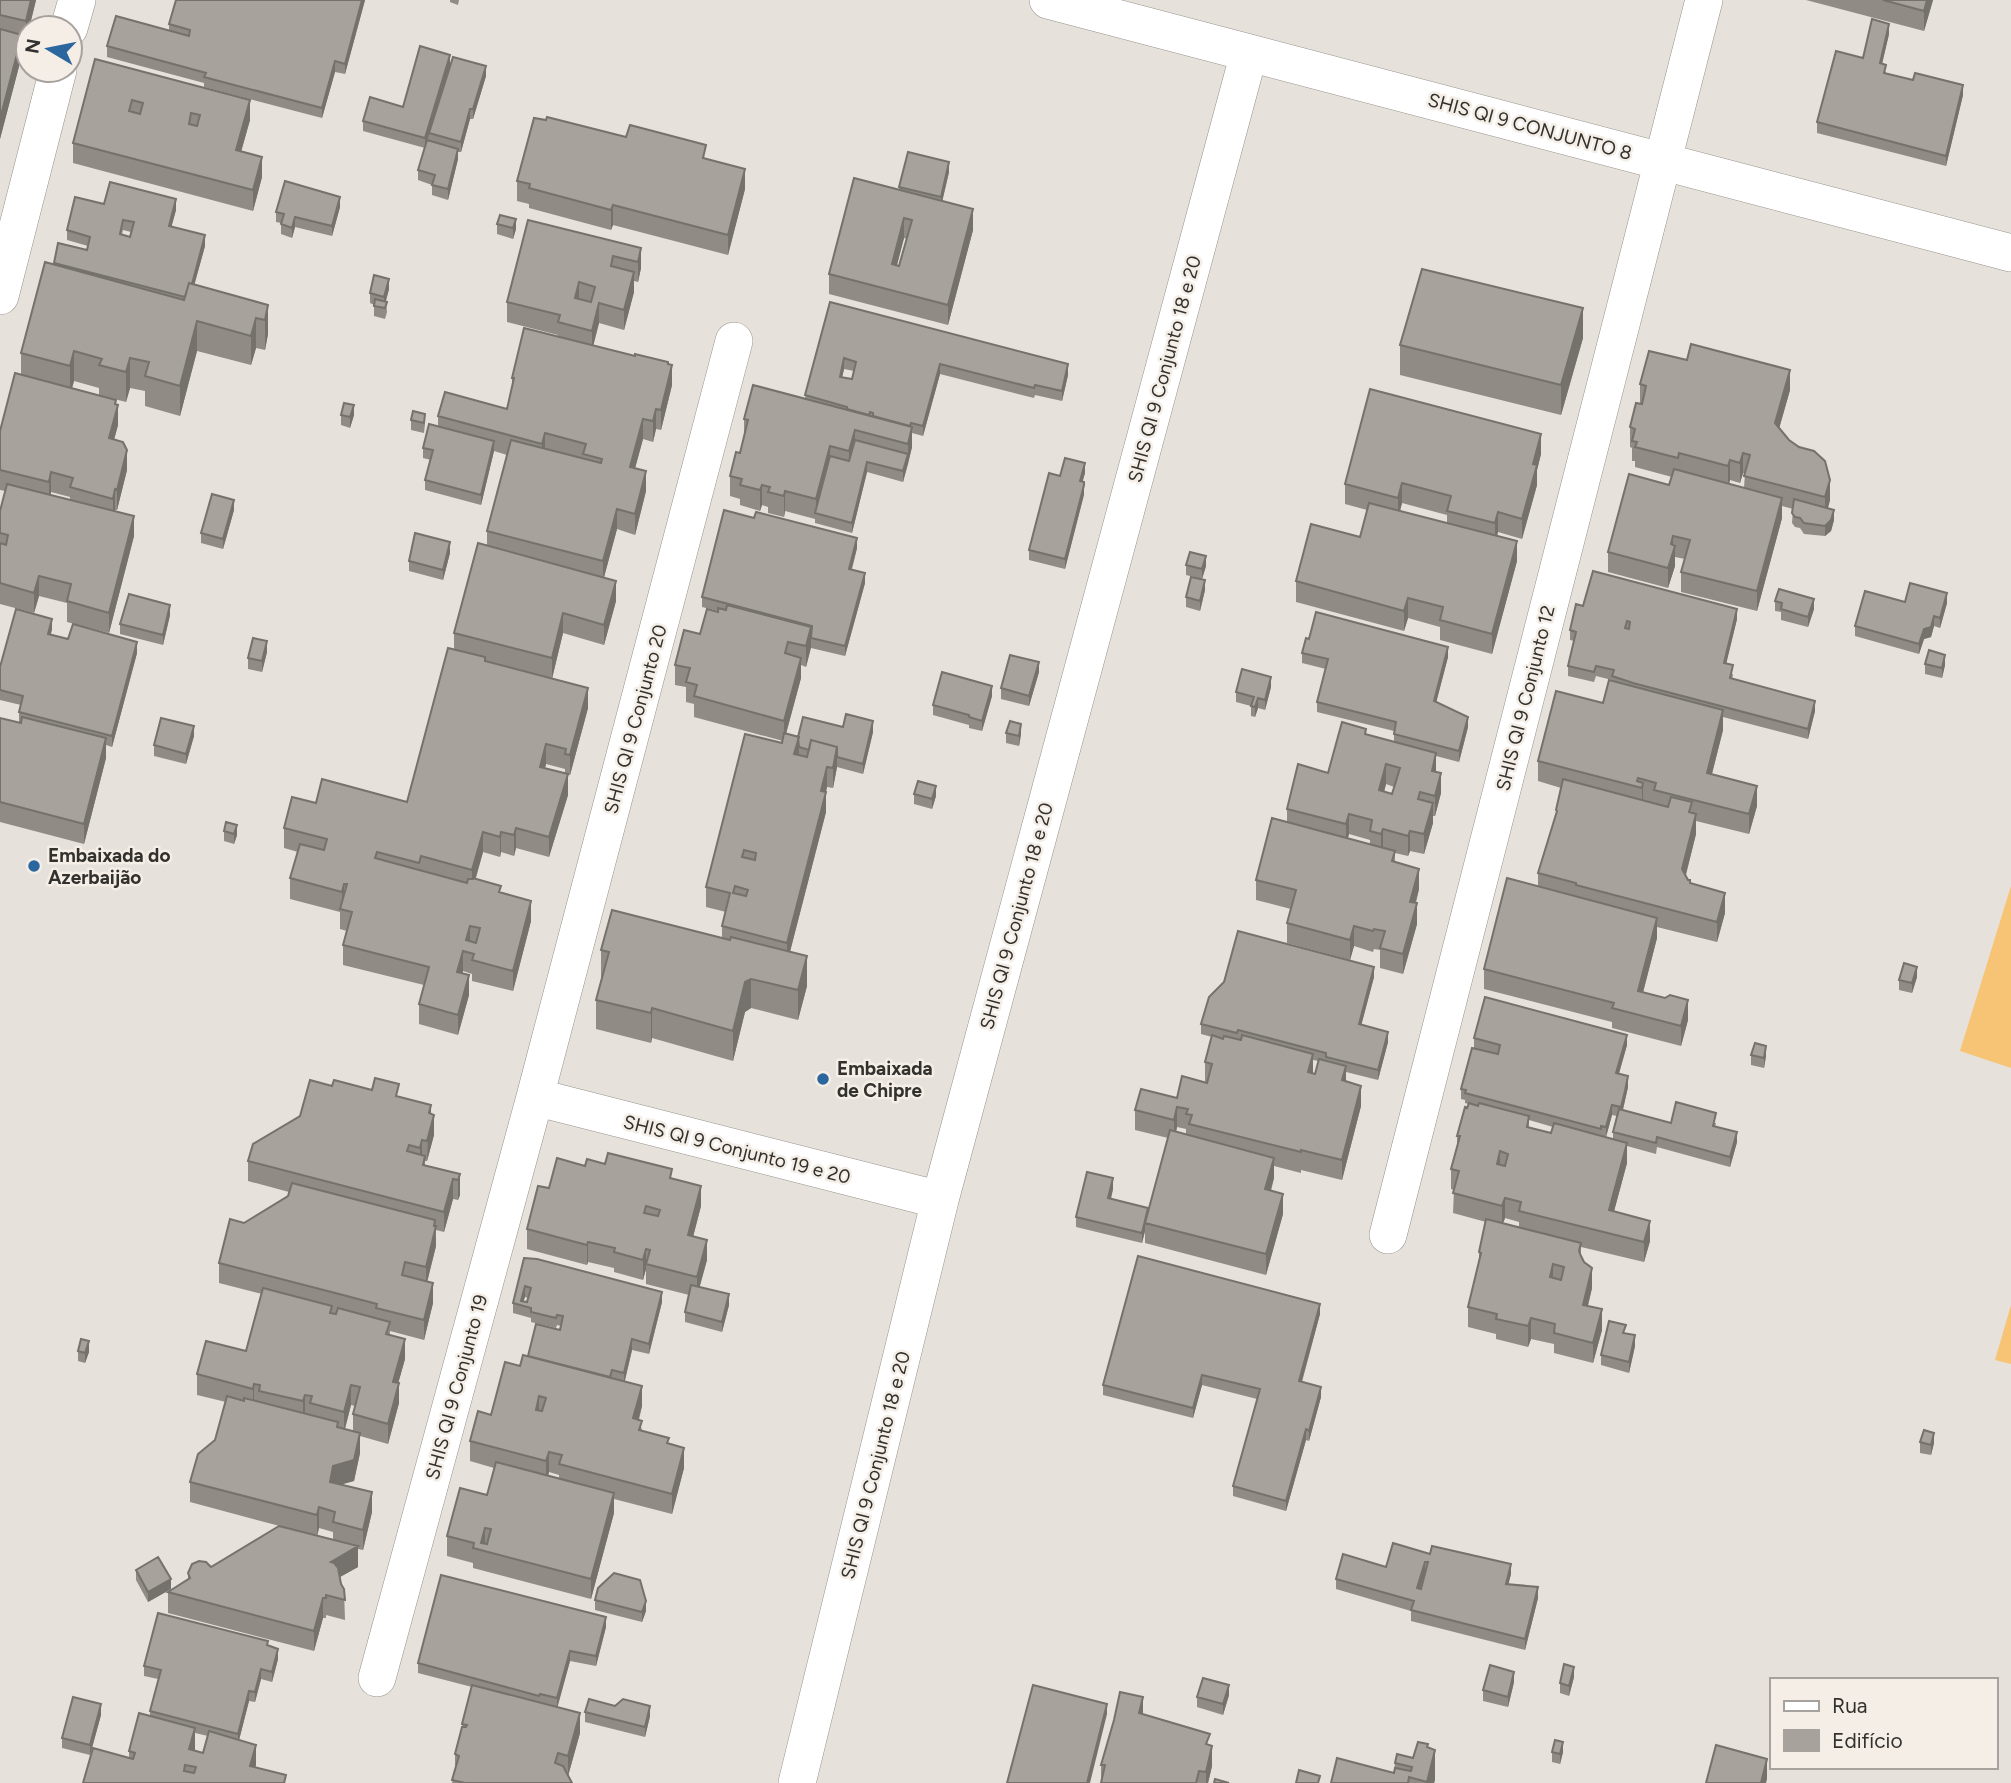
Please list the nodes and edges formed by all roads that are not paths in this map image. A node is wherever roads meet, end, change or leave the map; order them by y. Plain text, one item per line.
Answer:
1 (1048, 0) edge
2 (1704, 0) edge
3 (1249, 53) junction
4 (54, 84) edge
5 (1662, 161) junction
6 (2011, 253) edge
7 (0, 296) edge
8 (734, 341) dead end
9 (535, 1097) junction
10 (940, 1200) junction
11 (1388, 1235) dead end
12 (377, 1678) dead end
13 (797, 1783) edge

1 - 3 street, SHIS QI 9 CONJUNTO 8
2 - 5 street, SHIS QI 9 Conjunto 12
3 - 5 street, SHIS QI 9 CONJUNTO 8
3 - 10 street, SHIS QI 9 Conjunto 18 e 20
4 - 7 street
5 - 6 street, SHIS QI 9 CONJUNTO 8
5 - 11 street, SHIS QI 9 Conjunto 12
8 - 9 street, SHIS QI 9 Conjunto 20
9 - 10 street, SHIS QI 9 Conjunto 19 e 20
9 - 12 street, SHIS QI 9 Conjunto 19
10 - 13 street, SHIS QI 9 Conjunto 18 e 20

